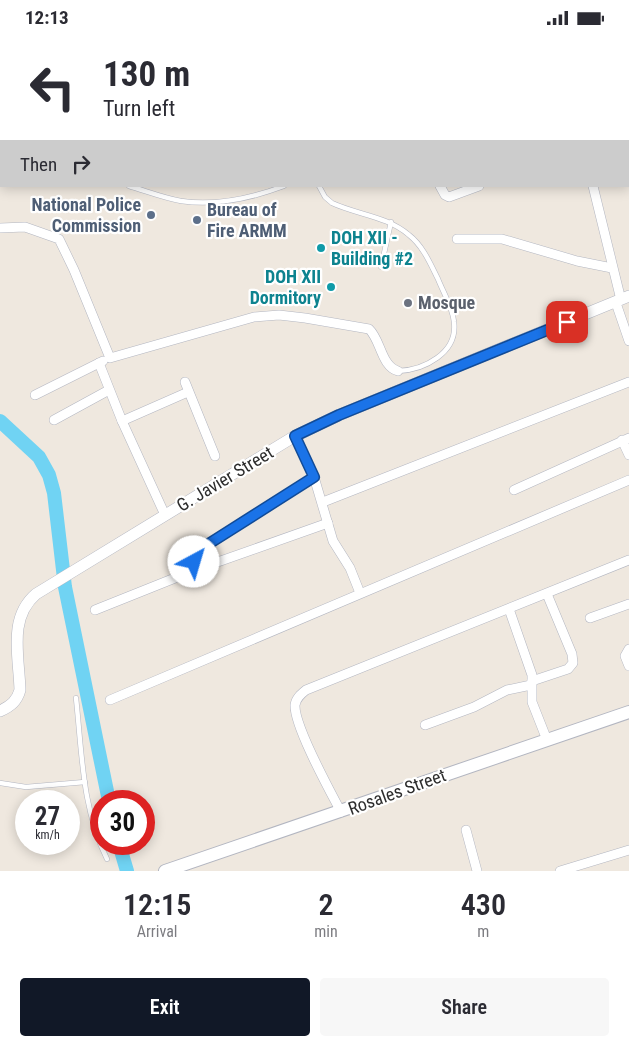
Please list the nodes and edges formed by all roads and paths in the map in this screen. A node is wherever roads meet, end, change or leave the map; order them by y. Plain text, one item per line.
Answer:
1 (132, 187) edge
2 (281, 187) edge
3 (320, 187) edge
4 (440, 187) edge
5 (477, 187) edge
6 (593, 187) edge
7 (391, 222) junction
8 (0, 228) edge
9 (458, 239) dead end
10 (381, 267) dead end
11 (612, 268) junction
12 (622, 300) edge
13 (629, 341) edge
14 (110, 358) junction
15 (98, 363) junction
16 (398, 371) joint
17 (186, 382) dead end
18 (629, 382) edge
19 (109, 390) junction
20 (188, 392) junction
21 (35, 395) dead end
22 (54, 420) dead end
23 (122, 421) junction
24 (295, 436) junction
25 (626, 439) edge
26 (629, 455) edge
27 (215, 456) dead end
28 (314, 477) junction
29 (629, 480) edge
30 (514, 490) dead end
31 (323, 502) junction
32 (165, 515) junction
33 (328, 523) junction
34 (629, 560) edge
35 (195, 570) junction
36 (360, 593) junction
37 (547, 594) junction
38 (629, 604) edge
39 (509, 609) junction
40 (95, 610) dead end
41 (590, 618) dead end
42 (629, 649) edge
43 (629, 666) edge
44 (532, 683) junction
45 (76, 698) dead end
46 (110, 700) dead end
47 (0, 711) edge
48 (629, 712) edge
49 (424, 725) dead end
50 (547, 740) junction
51 (85, 782) junction
52 (0, 783) edge
53 (341, 812) junction
54 (466, 830) dead end
55 (629, 850) edge
56 (107, 859) dead end
57 (165, 871) edge
58 (478, 871) edge
59 (560, 871) edge

1 - 2 lane
3 - 7 lane
4 - 5 street
6 - 11 street
7 - 10 lane
7 - 16 lane
8 - 14 street
9 - 11 street
11 - 12 street
12 - 13 street
12 - 24 street, G. Javier Street
14 - 15 street
14 - 16 street
15 - 19 street
15 - 21 street
17 - 20 street
18 - 31 street
19 - 22 street
19 - 23 street
20 - 23 street
20 - 27 street
23 - 32 street
24 - 28 street
24 - 32 street, G. Javier Street
25 - 26 street
25 - 30 street
28 - 31 street
28 - 35 street
29 - 36 street
31 - 33 street
32 - 47 street, G. Javier Street
33 - 35 street
33 - 36 street
34 - 37 street
35 - 40 street
36 - 46 street
37 - 39 street
37 - 44 street
38 - 41 street
39 - 44 street
39 - 53 street
42 - 43 street
44 - 49 street
44 - 50 street
45 - 51 lane
48 - 50 main road, Rosales Street
50 - 53 main road, Rosales Street
51 - 52 lane
51 - 56 lane
53 - 57 main road, Rosales Street
54 - 58 street
55 - 59 street

